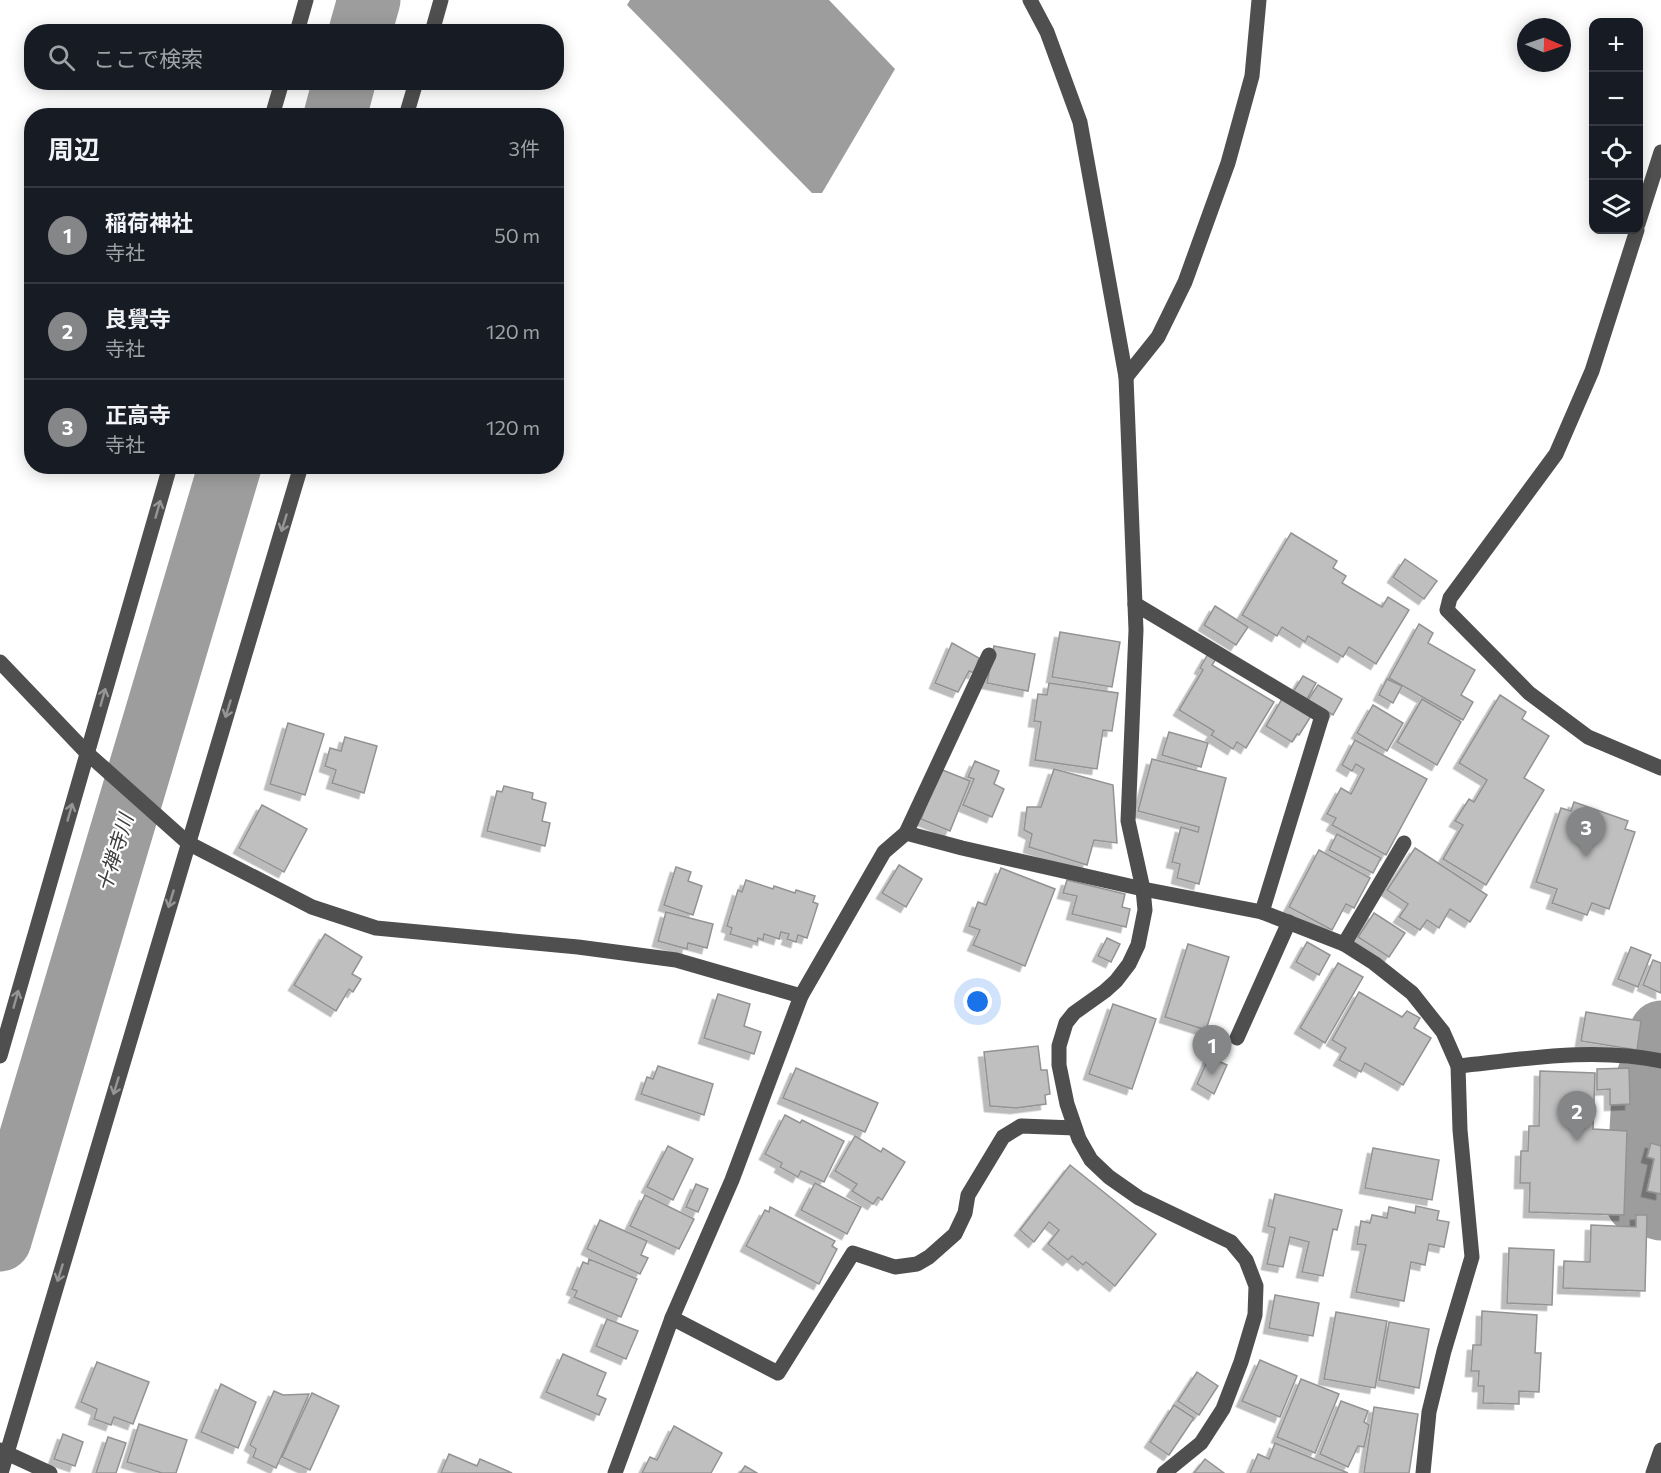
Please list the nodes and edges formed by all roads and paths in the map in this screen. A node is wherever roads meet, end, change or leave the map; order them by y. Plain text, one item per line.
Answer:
1 (306, 0) edge
2 (441, 0) edge
3 (1030, 0) edge
4 (1259, 0) edge
5 (299, 24) edge
6 (434, 24) edge
7 (280, 90) edge
8 (414, 90) edge
9 (274, 108) edge
10 (408, 108) edge
11 (1661, 152) edge
12 (1643, 208) edge
13 (1636, 234) edge
14 (1126, 377) junction
15 (168, 474) edge
16 (299, 474) edge
17 (1135, 604) junction
18 (989, 656) dead end
19 (0, 662) edge
20 (87, 753) junction
21 (1661, 768) edge
22 (906, 833) junction
23 (188, 843) junction
24 (1404, 843) dead end
25 (1143, 889) junction
26 (1262, 912) junction
27 (1289, 922) junction
28 (1344, 944) junction
29 (801, 996) junction
30 (1237, 1038) dead end
31 (0, 1056) edge
32 (1660, 1061) edge
33 (1458, 1066) junction
34 (1075, 1128) junction
35 (672, 1318) junction
36 (1661, 1450) edge
37 (3, 1451) edge
38 (0, 1473) edge
39 (50, 1473) edge
40 (615, 1473) edge
41 (1164, 1473) edge
42 (1423, 1473) edge
43 (1653, 1473) edge

1 - 5 street
2 - 6 street
3 - 14 street
4 - 14 street
7 - 9 street
8 - 10 street
11 - 12 street
13 - 21 street
14 - 17 street
20 -> 15 street
16 -> 23 street
17 - 25 street
17 - 26 street
18 - 22 street
19 - 20 street
20 - 23 street
31 -> 20 street
22 - 25 street
22 - 29 street
23 - 29 street
23 -> 37 street
24 - 28 street
25 - 26 street
25 - 34 street
26 - 27 street
27 - 28 street
27 - 30 street
28 - 33 street
29 - 35 street
32 - 33 street
33 - 42 street
34 - 35 street
34 - 41 street
35 - 40 street
36 - 43 street
37 - 38 street
37 - 39 street

